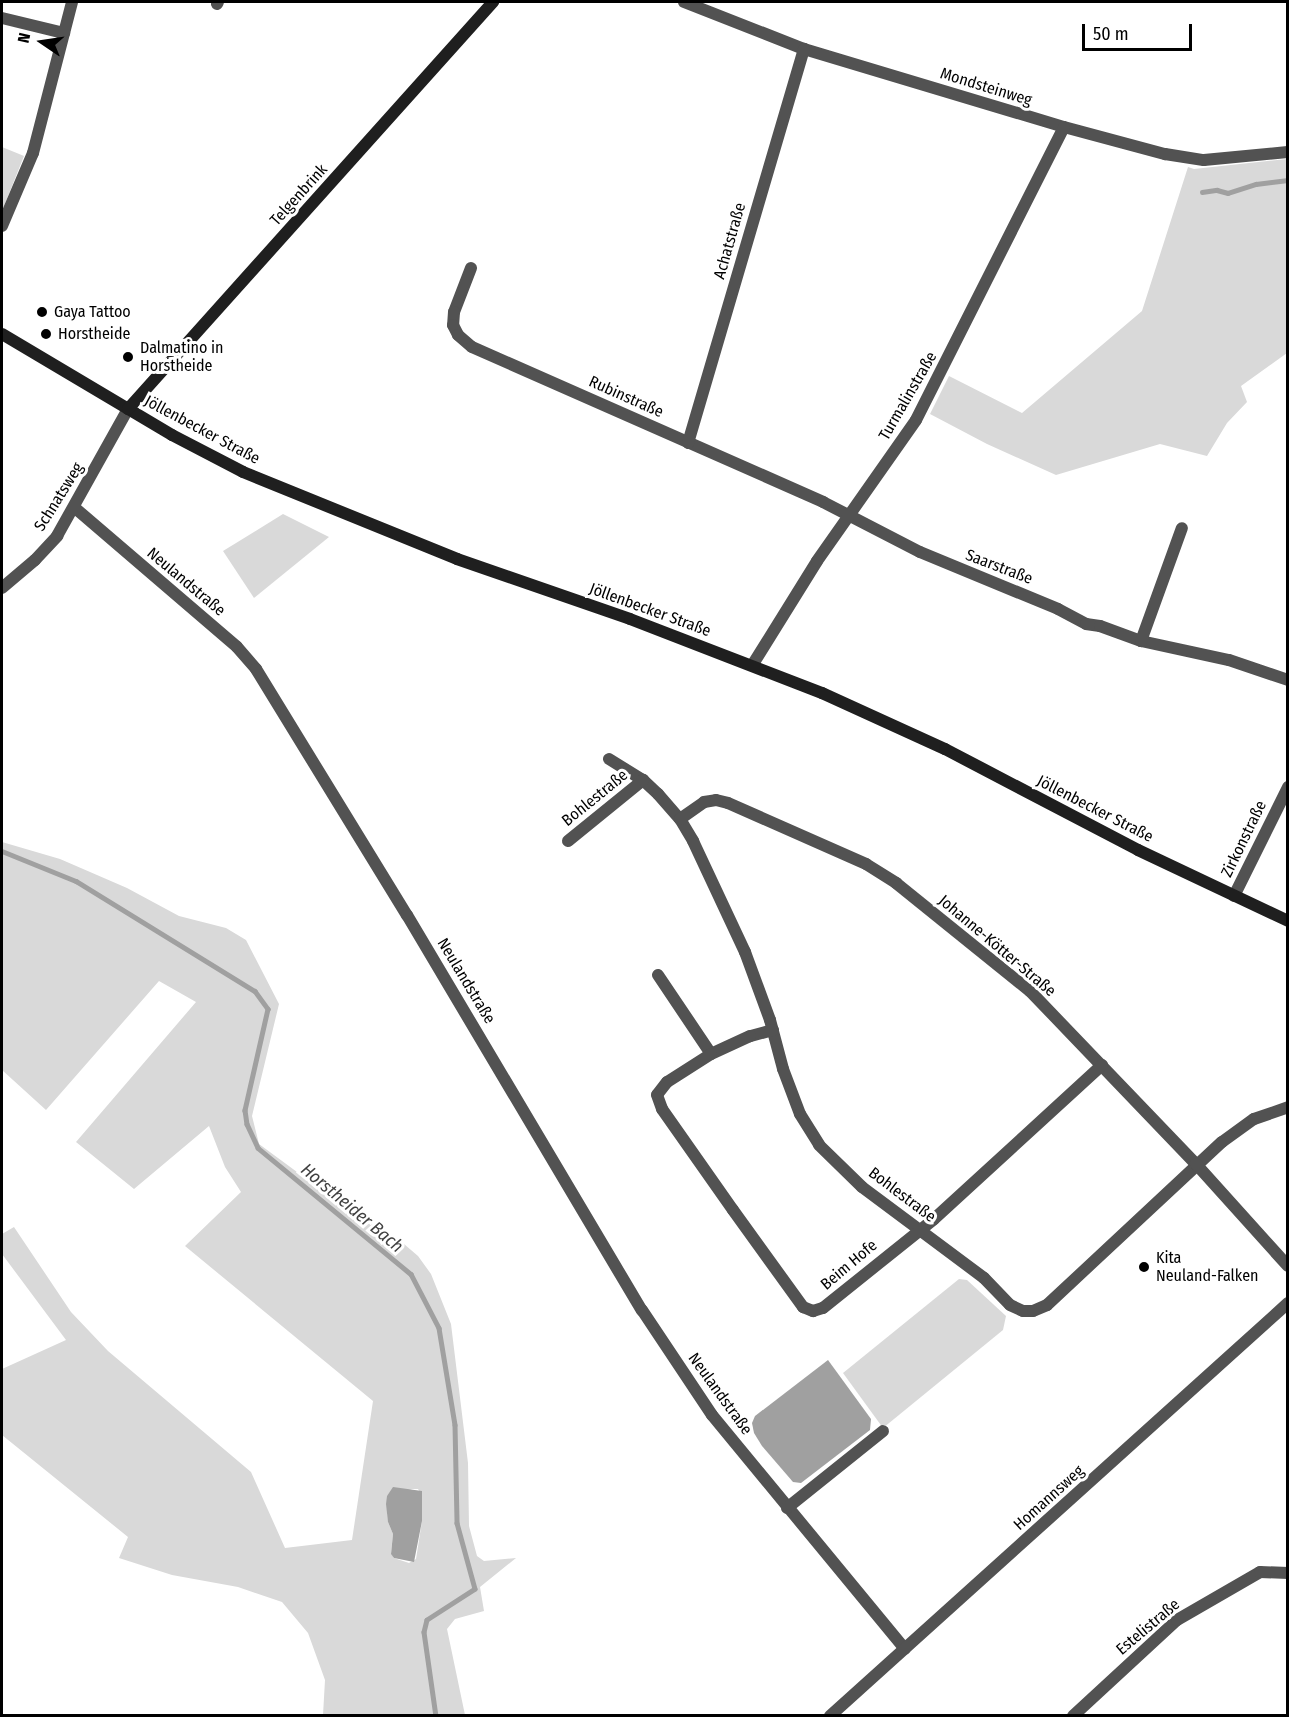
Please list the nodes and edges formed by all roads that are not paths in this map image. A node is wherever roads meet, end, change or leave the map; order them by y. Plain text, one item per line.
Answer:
1 (72, 2) edge
2 (494, 2) edge
3 (684, 2) edge
4 (2, 18) edge
5 (64, 33) junction
6 (804, 49) junction
7 (1064, 128) junction
8 (1287, 152) edge
9 (2, 226) edge
10 (471, 268) dead end
11 (2, 334) edge
12 (128, 409) junction
13 (688, 443) junction
14 (75, 508) junction
15 (848, 516) junction
16 (1182, 528) dead end
17 (2, 588) edge
18 (1141, 641) junction
19 (753, 664) junction
20 (1287, 680) edge
21 (609, 759) dead end
22 (643, 780) junction
23 (1286, 793) edge
24 (680, 819) junction
25 (568, 841) dead end
26 (1234, 896) junction
27 (1287, 921) edge
28 (658, 975) dead end
29 (773, 1030) junction
30 (711, 1054) junction
31 (1102, 1065) junction
32 (1287, 1107) edge
33 (1196, 1164) junction
34 (918, 1228) junction
35 (1287, 1266) edge
36 (1287, 1303) edge
37 (883, 1431) dead end
38 (787, 1508) junction
39 (1287, 1573) edge
40 (905, 1649) junction
41 (830, 1716) edge
42 (1073, 1716) edge

1 - 5 street
2 - 12 main road, Telgenbrink
3 - 6 street, Mondsteinweg
4 - 5 street
5 - 9 street
6 - 7 street, Mondsteinweg
6 - 13 street, Achatstraße
7 - 8 street, Mondsteinweg
7 - 15 street, Turmalinstraße
10 - 13 street, Rubinstraße
11 - 12 main road, Jöllenbecker Straße
12 - 14 street, Schnatsweg
12 - 19 main road, Jöllenbecker Straße
13 - 15 street, Rubinstraße
14 - 17 street, Schnatsweg
14 - 38 street, Neulandstraße
15 - 18 street, Saarstraße
15 - 19 street, Turmalinstraße
16 - 18 street
18 - 20 street, Saarstraße
19 - 26 main road, Jöllenbecker Straße
21 - 22 street, Bohlestraße
22 - 24 street, Bohlestraße
22 - 25 street, Bohlestraße
23 - 26 street, Zirkonstraße
24 - 29 street, Bohlestraße
24 - 31 street, Johanne-Kötter-Straße
26 - 27 main road, Jöllenbecker Straße
28 - 30 street
29 - 30 street, Beim Hofe
29 - 34 street, Bohlestraße
30 - 34 street, Beim Hofe
31 - 33 street, Johanne-Kötter-Straße
31 - 34 street, Beim Hofe
32 - 33 street, Bohlestraße
33 - 34 street, Bohlestraße
33 - 35 street, Johanne-Kötter-Straße
36 - 40 street, Homannsweg
37 - 38 street
38 - 40 street, Neulandstraße
39 - 42 street, Estelistraße
40 - 41 street, Homannsweg

